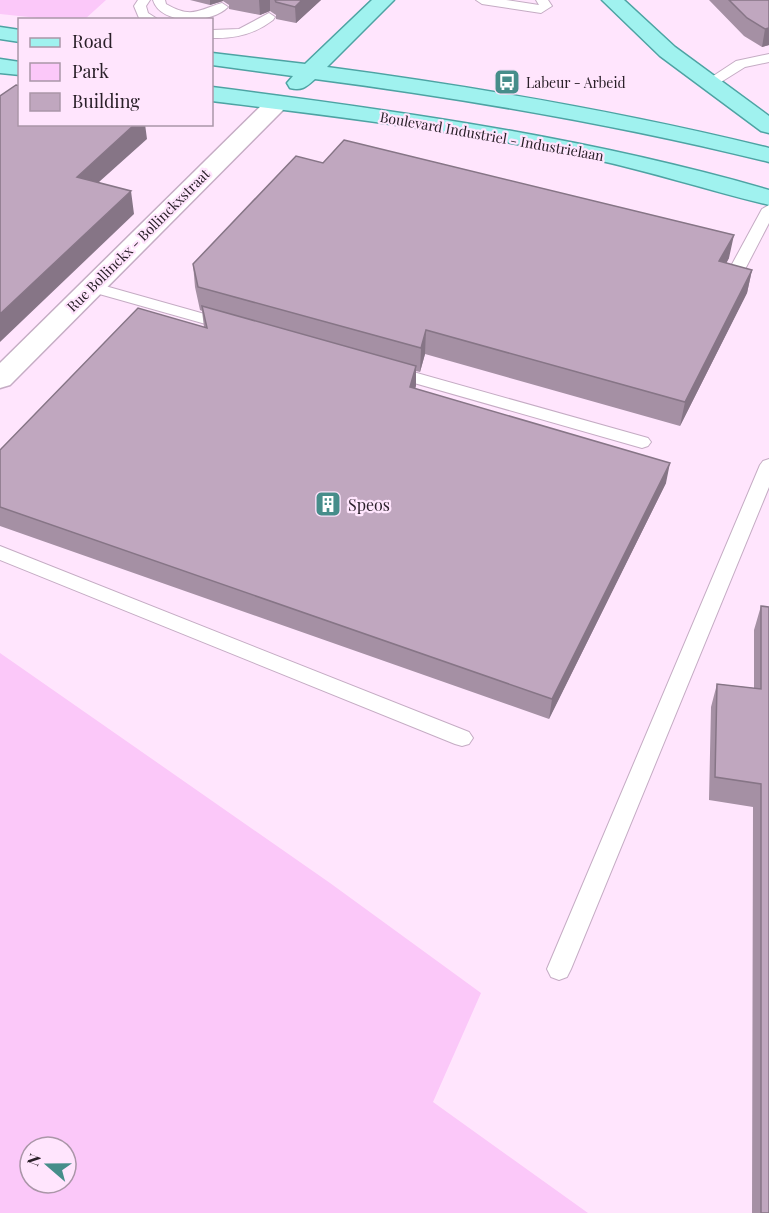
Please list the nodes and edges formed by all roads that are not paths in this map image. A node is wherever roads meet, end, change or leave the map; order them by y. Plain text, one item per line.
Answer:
1 (144, 0) edge
2 (159, 0) edge
3 (384, 0) edge
4 (482, 0) edge
5 (542, 0) edge
6 (612, 0) edge
7 (222, 7) dead end
8 (269, 17) dead end
9 (149, 18) edge
10 (0, 33) edge
11 (213, 34) edge
12 (18, 36) edge
13 (769, 58) edge
14 (213, 59) edge
15 (0, 66) edge
16 (18, 69) edge
17 (310, 72) junction
18 (708, 84) junction
19 (213, 94) edge
20 (277, 103) junction
21 (769, 126) edge
22 (769, 155) edge
23 (769, 198) edge
24 (769, 208) edge
25 (732, 279) edge
26 (92, 287) junction
27 (241, 329) edge
28 (379, 368) edge
29 (0, 379) edge
30 (642, 442) dead end
31 (769, 465) edge
32 (0, 554) edge
33 (462, 738) dead end
34 (559, 969) dead end

1 - 9 lane
2 - 7 lane
3 - 17 main road
4 - 5 lane
6 - 18 main road
8 - 11 lane
10 - 12 main road
13 - 18 lane
14 - 17 main road
15 - 16 main road
17 - 20 main road
17 - 22 main road
18 - 21 main road
19 - 20 main road, Boulevard Industriel - Industrielaan
20 - 23 main road, Boulevard Industriel - Industrielaan
20 - 26 street, Rue Bollinckx - Bollinckxstraat
24 - 25 lane
26 - 27 lane
26 - 29 street, Rue Bollinckx - Bollinckxstraat
28 - 30 lane
31 - 34 lane
32 - 33 lane

